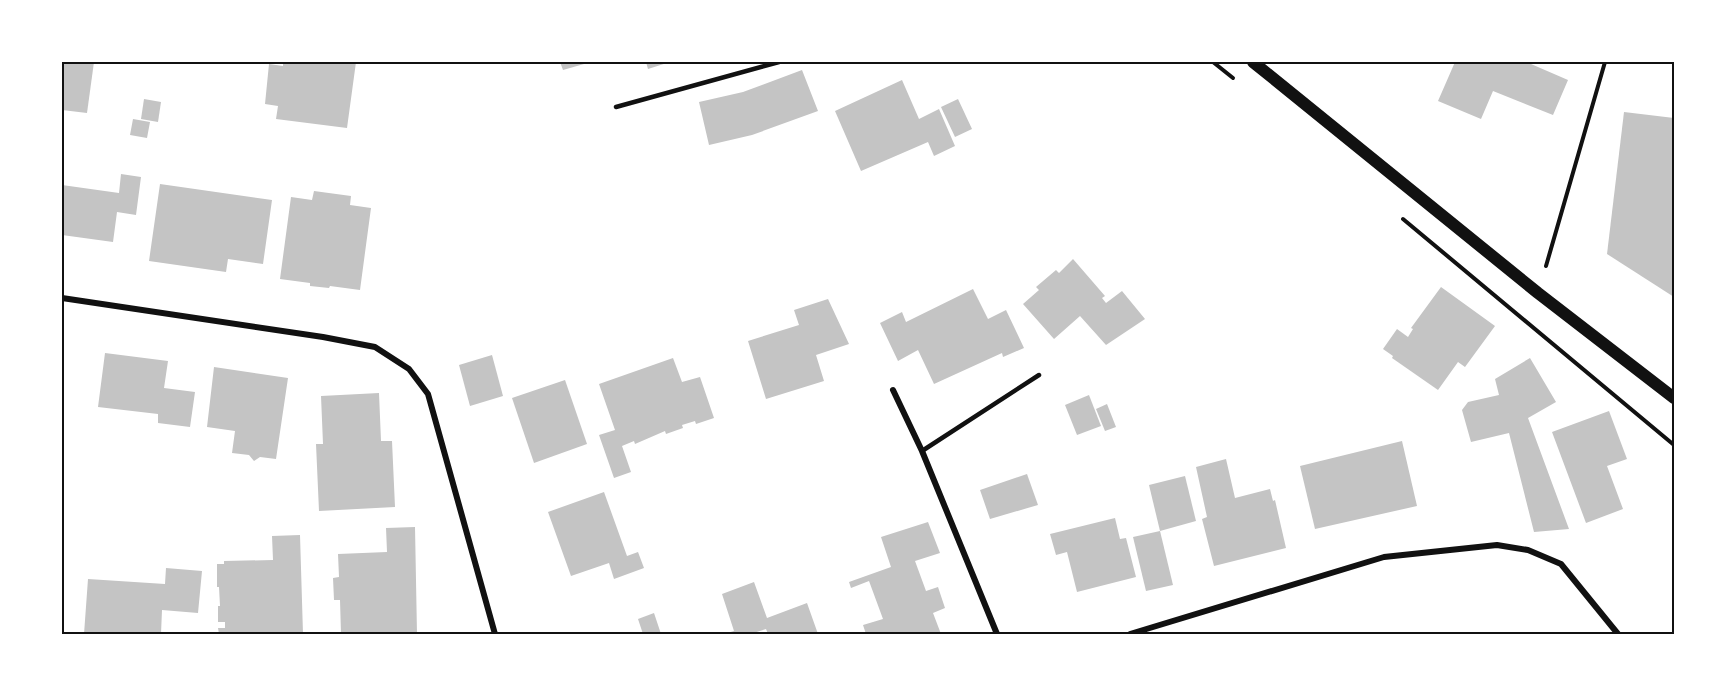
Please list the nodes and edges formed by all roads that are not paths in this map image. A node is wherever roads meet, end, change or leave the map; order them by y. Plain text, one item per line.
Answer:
1 (779, 62) edge
2 (1253, 62) edge
3 (616, 107) dead end
4 (62, 298) edge
5 (1039, 375) dead end
6 (892, 390) dead end
7 (1674, 398) edge
8 (922, 451) junction
9 (495, 634) edge
10 (997, 634) edge
11 (1130, 634) edge
12 (1618, 634) edge

1 - 3 lane
2 - 7 main road
4 - 9 street
5 - 8 lane
6 - 8 street
8 - 10 street
11 - 12 street

